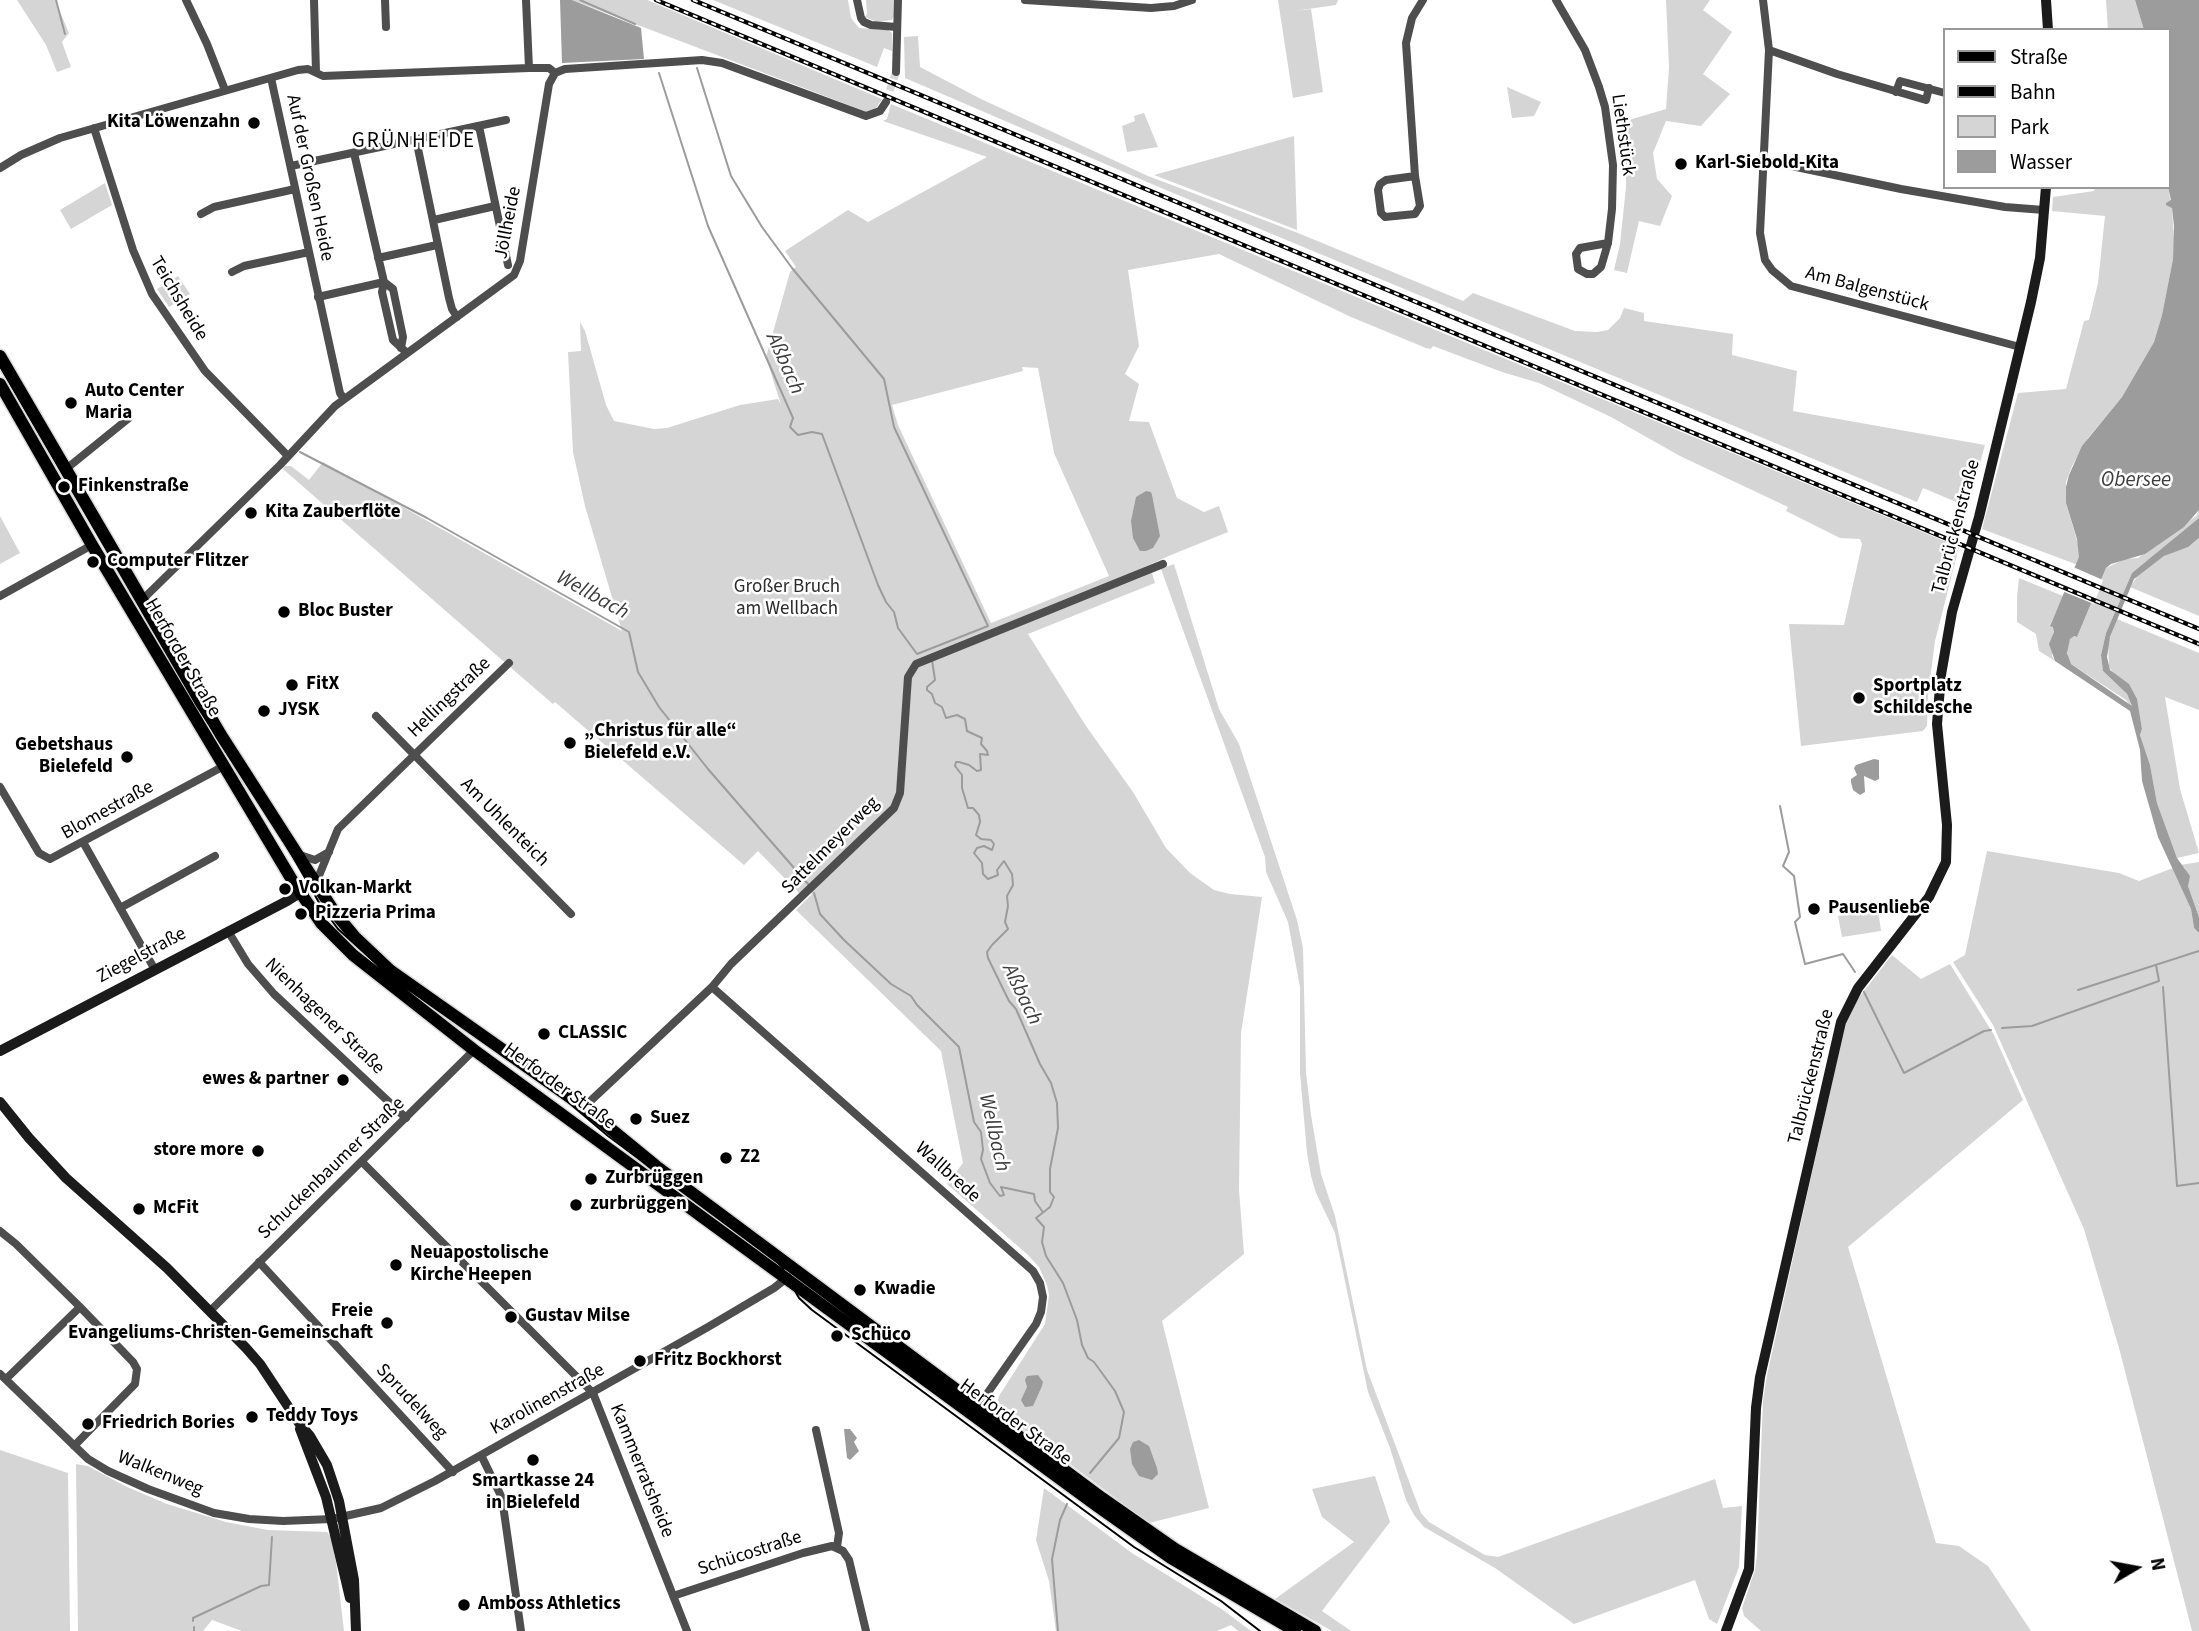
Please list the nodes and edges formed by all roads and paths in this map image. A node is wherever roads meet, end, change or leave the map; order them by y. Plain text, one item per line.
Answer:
1 (186, 0) edge
2 (314, 0) edge
3 (385, 0) edge
4 (526, 0) edge
5 (857, 0) edge
6 (898, 0) edge
7 (1025, 0) edge
8 (1192, 0) edge
9 (1423, 0) edge
10 (1556, 0) edge
11 (1763, 0) edge
12 (2046, 0) edge
13 (1050, 1) edge
14 (386, 27) dead end
15 (897, 27) junction
16 (2048, 28) edge
17 (1769, 50) junction
18 (529, 68) junction
19 (316, 72) junction
20 (896, 72) tunnel mouth
21 (555, 73) junction
22 (271, 78) junction
23 (225, 90) junction
24 (1944, 93) edge
25 (886, 102) dead end
26 (506, 120) dead end
27 (479, 126) junction
28 (94, 128) junction
29 (416, 139) junction
30 (354, 153) junction
31 (1763, 160) junction
32 (291, 166) junction
33 (0, 168) edge
34 (1415, 176) junction
35 (295, 189) junction
36 (2046, 189) edge
37 (495, 206) junction
38 (2044, 210) junction
39 (201, 214) dead end
40 (434, 220) junction
41 (1608, 243) junction
42 (437, 245) junction
43 (309, 252) junction
44 (378, 258) junction
45 (508, 265) dead end
46 (232, 272) dead end
47 (384, 282) junction
48 (318, 297) junction
49 (457, 317) junction
50 (2020, 347) junction
51 (404, 351) junction
52 (0, 356) edge
53 (0, 384) edge
54 (344, 399) junction
55 (129, 418) dead end
56 (288, 456) junction
57 (66, 469) junction
58 (99, 527) junction
59 (92, 545) junction
60 (1163, 564) dead end
61 (0, 596) edge
62 (142, 600) junction
63 (509, 663) dead end
64 (376, 716) dead end
65 (414, 755) junction
66 (224, 766) junction
67 (0, 787) edge
68 (83, 842) junction
69 (329, 852) junction
70 (299, 855) junction
71 (215, 856) dead end
72 (316, 883) junction
73 (301, 894) junction
74 (120, 908) junction
75 (571, 914) dead end
76 (228, 931) junction
77 (155, 970) junction
78 (712, 987) junction
79 (474, 1050) junction
80 (0, 1051) edge
81 (0, 1102) edge
82 (584, 1107) junction
83 (569, 1117) junction
84 (406, 1118) junction
85 (362, 1162) junction
86 (0, 1231) edge
87 (260, 1262) junction
88 (794, 1269) junction
89 (786, 1280) junction
90 (80, 1307) junction
91 (211, 1310) junction
92 (3, 1376) edge
93 (593, 1393) junction
94 (975, 1411) junction
95 (816, 1430) dead end
96 (74, 1446) junction
97 (481, 1455) junction
98 (453, 1472) junction
99 (337, 1518) junction
100 (836, 1547) junction
101 (673, 1595) junction
102 (356, 1631) edge
103 (521, 1631) edge
104 (687, 1631) edge
105 (866, 1631) edge
106 (1295, 1631) edge
107 (1315, 1631) edge
108 (1726, 1631) edge

1 - 23 street
2 - 19 street
3 - 14 street
4 - 18 street
5 - 15 street
6 - 15 street
7 - 13 street
8 - 13 street
9 - 34 street
10 - 41 street, Liethstück
11 - 17 street, Am Balgenstück
12 - 16 main road
15 - 20 street
17 - 24 street
17 - 31 street, Am Balgenstück
18 - 19 street
18 - 21 street
19 - 22 street
21 - 25 street
21 - 49 street, Jöllheide
22 - 23 street, Auf der Großen Heide
22 - 32 street, Auf der Großen Heide
23 - 28 street, Auf der Großen Heide
26 - 27 street
27 - 29 street
27 - 37 street
28 - 33 street, Auf der Großen Heide
28 - 56 street, Teichsheide
29 - 30 street
29 - 40 street
30 - 32 street
30 - 44 street
31 - 38 street
31 - 50 street, Am Balgenstück
32 - 35 street, Auf der Großen Heide
34 - 34 street
35 - 39 street
35 - 43 street, Auf der Großen Heide
36 - 38 main road, Talbrückenstraße
37 - 40 street
37 - 45 street
38 - 50 main road, Talbrückenstraße
40 - 42 street
41 - 41 street, Liethstück
42 - 44 street
42 - 49 street
43 - 46 street
43 - 48 street, Auf der Großen Heide
44 - 47 street
47 - 48 street
47 - 51 street
48 - 54 street, Auf der Großen Heide
49 - 51 street, Jöllheide
50 - 108 main road, Talbrückenstraße
51 - 54 street, Jöllheide
52 - 57 main road, Herforder Straße
53 - 59 main road, Herforder Straße
54 - 56 street, Jöllheide
55 - 57 street
56 - 62 street, Jöllheide
57 - 58 main road, Herforder Straße
58 - 59 main road
58 - 62 main road, Herforder Straße
59 - 61 street
59 - 66 main road, Herforder Straße
60 - 78 street, Sattelmeyerweg
62 - 70 main road, Herforder Straße
63 - 65 street, Hellingstraße
64 - 65 street, Hellingstraße
65 - 69 street, Hellingstraße
65 - 75 street, Am Uhlenteich
66 - 68 street, Blomestraße
66 - 73 main road, Herforder Straße
67 - 68 street, Blomestraße
68 - 74 street
69 - 70 street
69 - 72 street, Hellingstraße
70 - 72 main road, Herforder Straße
71 - 74 street
72 - 73 main road, Ziegelstraße
72 - 82 main road, Herforder Straße
73 - 76 main road, Ziegelstraße
73 - 79 main road, Herforder Straße
74 - 77 street
76 - 77 main road, Ziegelstraße
76 - 84 street, Nienhagener Straße
77 - 80 main road, Ziegelstraße
78 - 82 street, Sattelmeyerweg
78 - 94 street, Wallbrede
79 - 83 main road, Herforder Straße
79 - 84 street, Schuckenbaumer Straße
81 - 91 main road
82 - 83 main road
82 - 88 main road, Herforder Straße
83 - 89 main road, Herforder Straße
84 - 85 street, Schuckenbaumer Straße
85 - 87 street, Schuckenbaumer Straße
85 - 93 street, Kammerratsheide
86 - 90 street
87 - 91 street, Schuckenbaumer Straße
87 - 98 street, Sprudelweg
88 - 89 street, Karolinenstraße
88 - 94 main road, Herforder Straße
89 - 93 street, Karolinenstraße
89 - 94 main road, Herforder Straße
90 - 92 street
90 - 96 street
91 - 99 main road
92 - 96 street, Walkenweg
93 - 97 street, Karolinenstraße
93 - 101 street, Kammerratsheide
94 - 106 main road, Herforder Straße
94 - 107 main road, Herforder Straße
95 - 100 street
96 - 99 street, Walkenweg
97 - 98 street, Karolinenstraße
97 - 103 street
98 - 99 street, Karolinenstraße
99 - 102 main road
100 - 101 street, Schücostraße
100 - 105 street
101 - 104 street, Kammerratsheide

